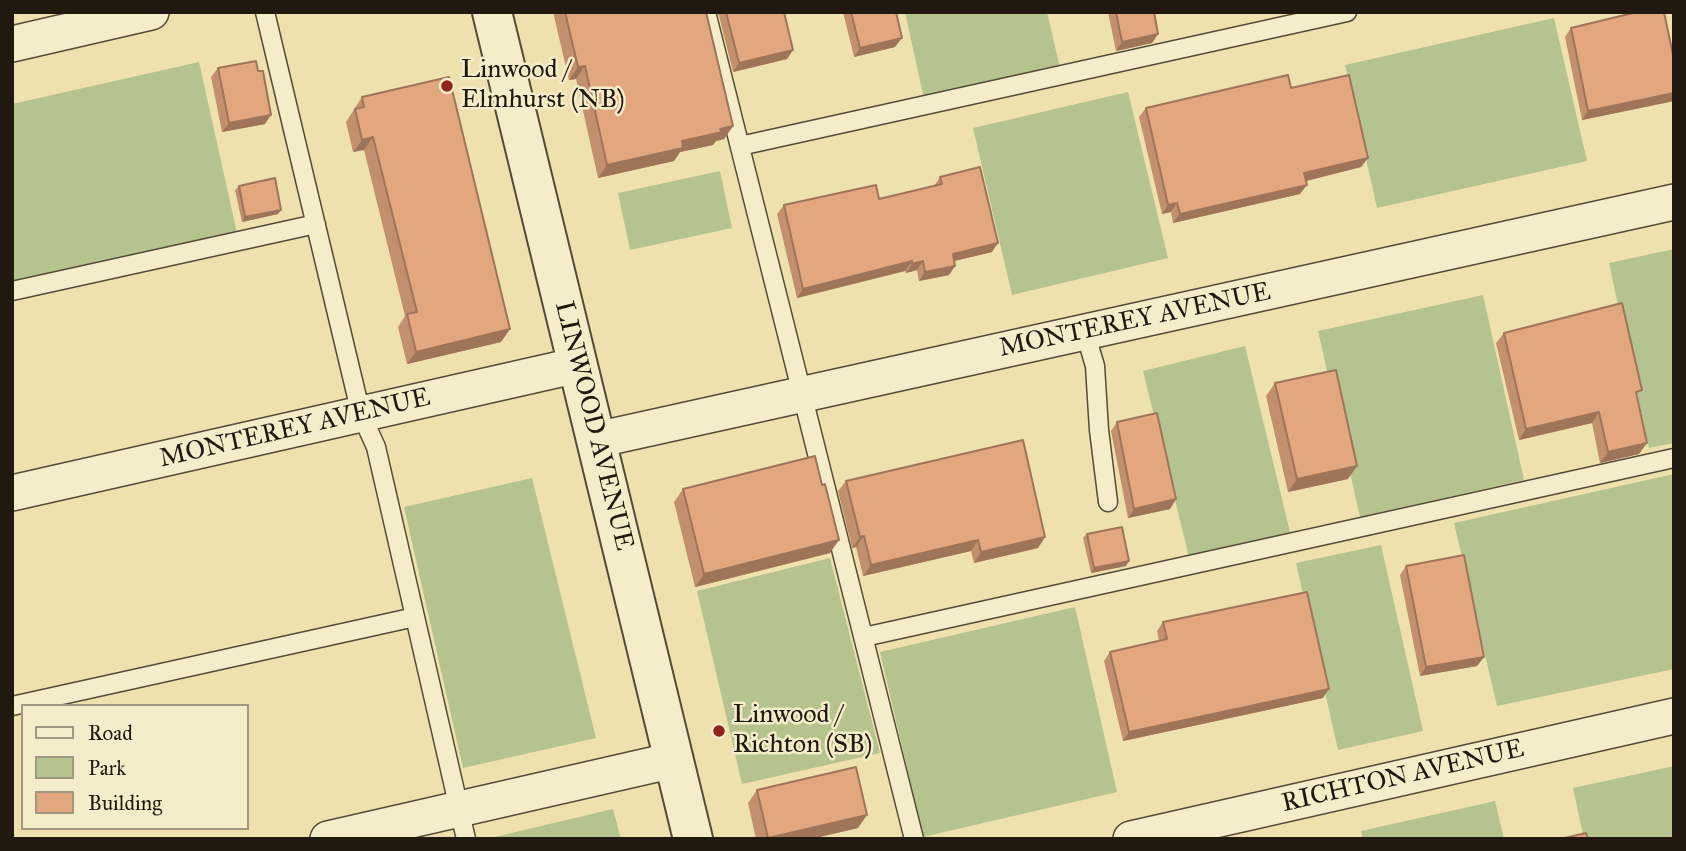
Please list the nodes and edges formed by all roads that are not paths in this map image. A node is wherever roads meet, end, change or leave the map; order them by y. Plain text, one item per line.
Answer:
1 (151, 12) edge
2 (265, 12) edge
3 (492, 12) edge
4 (706, 12) edge
5 (1347, 12) edge
6 (12, 44) edge
7 (740, 146) junction
8 (1674, 202) edge
9 (316, 224) junction
10 (12, 291) edge
11 (1084, 332) junction
12 (578, 365) junction
13 (803, 394) junction
14 (361, 414) junction
15 (596, 440) junction
16 (1674, 458) edge
17 (12, 493) edge
18 (1108, 502) dead end
19 (415, 617) junction
20 (864, 636) junction
21 (21, 704) edge
22 (1674, 716) edge
23 (674, 761) junction
24 (463, 824) edge
25 (328, 839) edge
26 (693, 839) edge
27 (914, 839) edge
28 (1131, 839) edge

1 - 6 street
2 - 9 lane
3 - 12 street, LINWOOD AVENUE
4 - 7 lane
5 - 7 lane
7 - 13 lane
8 - 11 street, MONTEREY AVENUE
9 - 10 lane
9 - 14 lane
11 - 13 street, MONTEREY AVENUE
11 - 18 lane
12 - 14 street, MONTEREY AVENUE
12 - 15 street, LINWOOD AVENUE
13 - 15 street, MONTEREY AVENUE
13 - 20 lane
14 - 17 street, MONTEREY AVENUE
14 - 19 lane
15 - 23 street, LINWOOD AVENUE
16 - 20 lane
19 - 21 lane
19 - 24 lane
20 - 27 lane
22 - 28 street, RICHTON AVENUE
23 - 24 street
23 - 26 street, LINWOOD AVENUE
24 - 25 street

